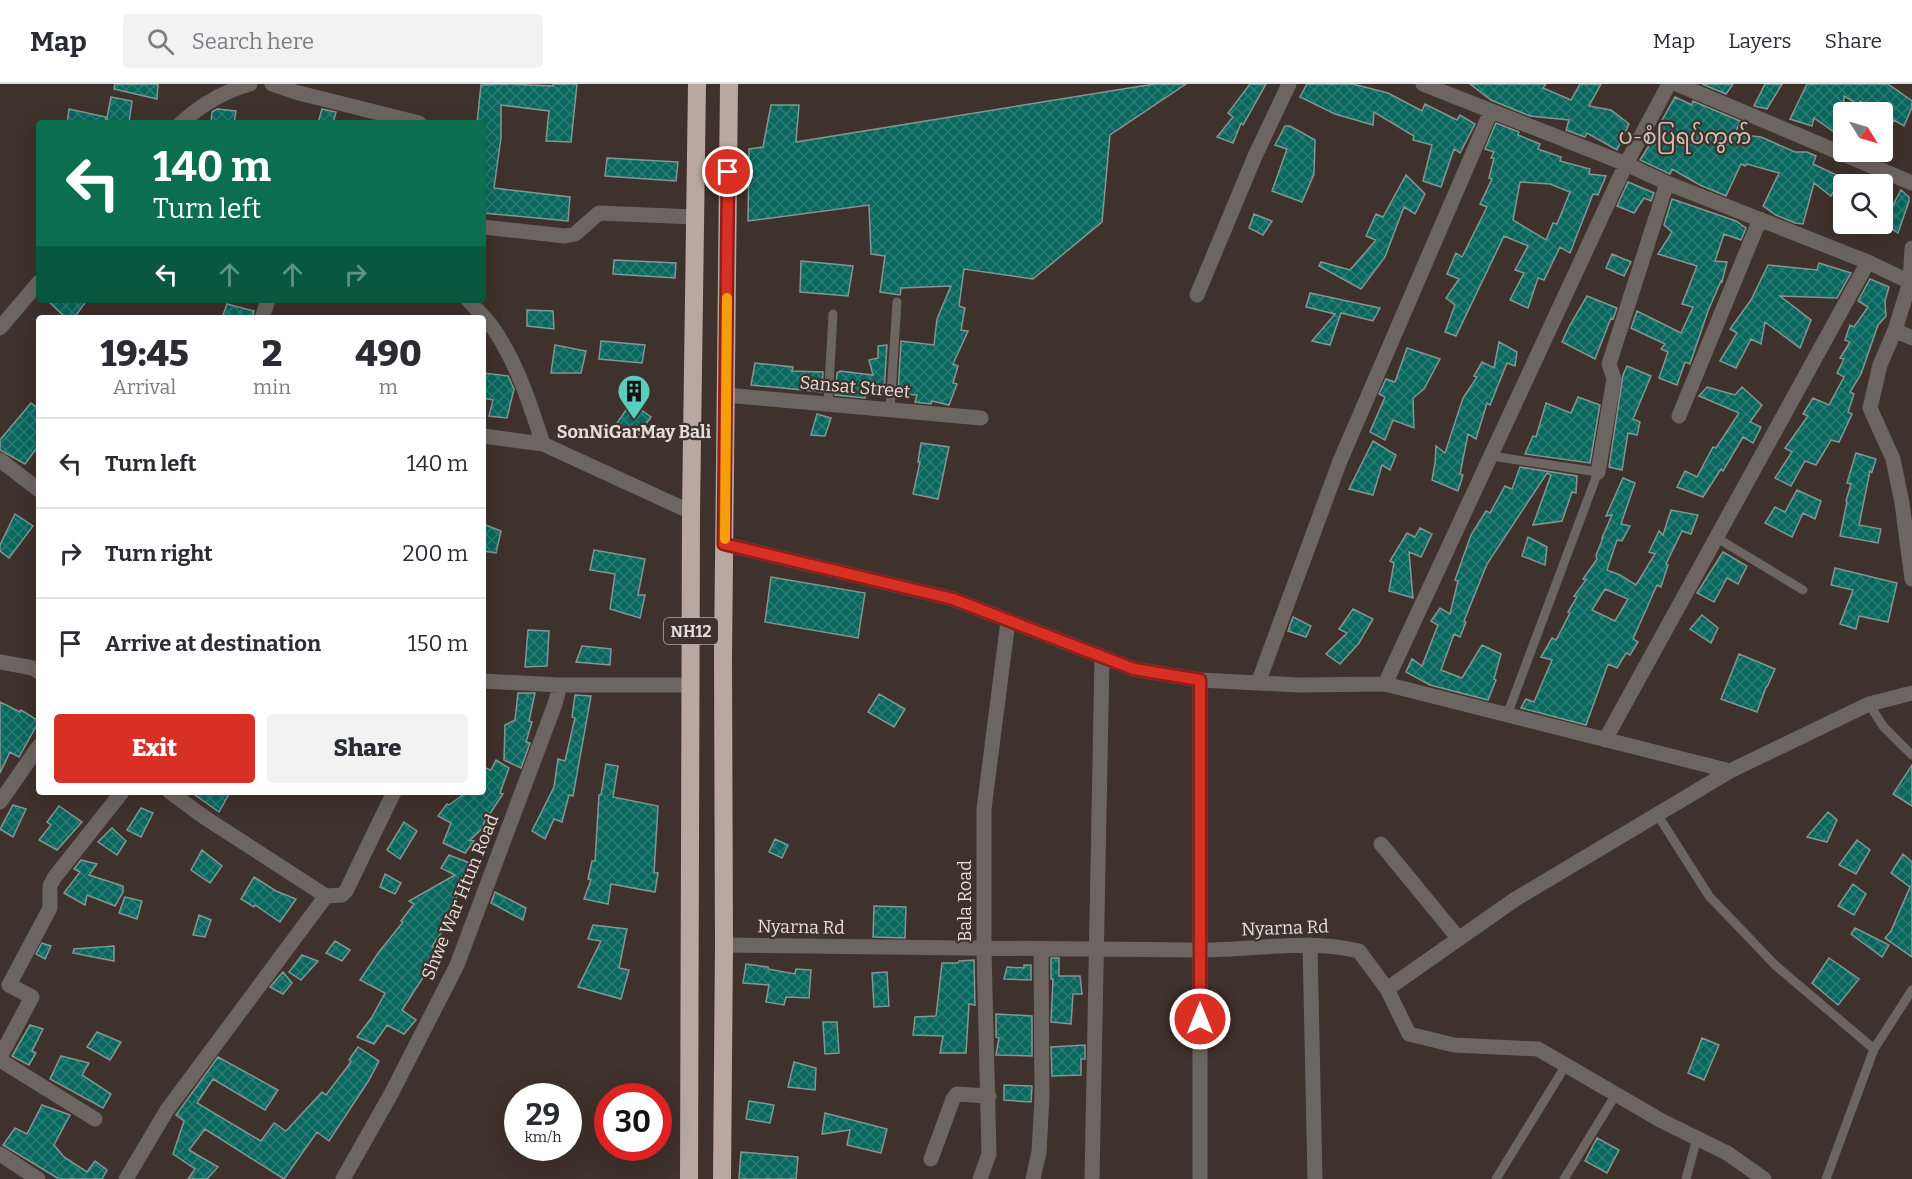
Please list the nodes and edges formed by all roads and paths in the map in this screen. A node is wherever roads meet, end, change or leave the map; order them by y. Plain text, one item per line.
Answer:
1 (250, 84) edge
2 (272, 84) edge
3 (697, 84) edge
4 (729, 84) edge
5 (1289, 84) edge
6 (1669, 84) edge
7 (1677, 84) edge
8 (1430, 85) edge
9 (1491, 111) junction
10 (184, 120) edge
11 (407, 120) edge
12 (1626, 164) junction
13 (1667, 183) junction
14 (1912, 183) edge
15 (695, 217) junction
16 (1760, 219) junction
17 (486, 227) edge
18 (695, 248) junction
19 (1912, 248) edge
20 (727, 250) junction
21 (1868, 262) junction
22 (1910, 282) junction
23 (36, 286) edge
24 (1197, 296) dead end
25 (897, 302) dead end
26 (471, 303) edge
27 (833, 314) dead end
28 (482, 315) edge
29 (486, 320) edge
30 (0, 328) edge
31 (1895, 330) junction
32 (1912, 338) edge
33 (726, 395) junction
34 (828, 404) junction
35 (890, 410) junction
36 (1679, 417) dead end
37 (981, 418) dead end
38 (486, 436) edge
39 (543, 444) junction
40 (693, 445) junction
41 (725, 446) junction
42 (1491, 456) junction
43 (0, 460) edge
44 (1598, 472) junction
45 (36, 488) edge
46 (691, 512) junction
47 (1716, 538) junction
48 (724, 544) junction
49 (1912, 579) edge
50 (1803, 590) dead end
51 (1008, 621) junction
52 (691, 657) junction
53 (723, 657) junction
54 (1102, 657) junction
55 (0, 662) edge
56 (36, 670) edge
57 (1200, 680) junction
58 (486, 681) edge
59 (1258, 683) junction
60 (1386, 684) junction
61 (560, 685) junction
62 (691, 685) junction
63 (1912, 693) edge
64 (1869, 704) junction
65 (1507, 715) junction
66 (1605, 740) junction
67 (36, 750) edge
68 (1912, 755) edge
69 (1730, 771) junction
70 (120, 795) edge
71 (174, 795) edge
72 (393, 795) edge
73 (0, 802) edge
74 (1657, 814) junction
75 (1381, 844) dead end
76 (691, 846) junction
77 (723, 846) junction
78 (326, 896) junction
79 (1459, 939) junction
80 (724, 945) junction
81 (1310, 945) junction
82 (1096, 948) junction
83 (1041, 949) junction
84 (984, 950) junction
85 (1200, 950) junction
86 (1387, 989) junction
87 (1912, 990) edge
88 (690, 1040) junction
89 (723, 1043) junction
90 (1874, 1049) junction
91 (0, 1058) edge
92 (1566, 1065) junction
93 (1616, 1094) junction
94 (989, 1096) junction
95 (95, 1119) dead end
96 (1697, 1138) junction
97 (0, 1154) edge
98 (931, 1159) dead end
99 (20, 1174) edge
100 (38, 1179) edge
101 (126, 1179) edge
102 (343, 1179) edge
103 (689, 1179) edge
104 (722, 1179) edge
105 (980, 1179) edge
106 (1033, 1179) edge
107 (1092, 1179) edge
108 (1200, 1179) edge
109 (1315, 1179) edge
110 (1496, 1179) edge
111 (1564, 1179) edge
112 (1686, 1179) edge
113 (1764, 1179) edge
114 (1826, 1179) edge

1 - 10 street
2 - 11 street
3 - 15 highway, NH12
4 - 20 highway, NH12
5 - 24 street
6 - 12 street
7 - 14 street
8 - 9 street
9 - 12 street
9 - 59 street
12 - 13 street
12 - 42 street
13 - 16 street
13 - 44 street
15 - 17 street
15 - 18 highway, NH12
16 - 21 street
16 - 36 street
18 - 20 highway
18 - 40 highway, NH12
19 - 22 street
20 - 33 highway, NH12
21 - 22 street
21 - 47 street
22 - 31 street
23 - 30 street
25 - 35 lane
26 - 28 street
27 - 34 lane
29 - 39 street
31 - 32 street
31 - 49 street
33 - 34 street, Sansat Street
33 - 41 highway, NH12
34 - 35 street, Sansat Street
35 - 37 street, Sansat Street
38 - 39 street
39 - 46 street
40 - 41 highway
40 - 46 highway, NH12
41 - 48 highway, NH12
42 - 44 lane
42 - 60 street
43 - 45 street
44 - 65 lane
46 - 52 highway, NH12
47 - 50 lane
47 - 66 street
48 - 51 street
48 - 53 highway, NH12
51 - 54 street
51 - 84 street, Bala Road
52 - 53 highway
52 - 62 highway, NH12
53 - 77 highway, NH12
54 - 57 street
54 - 82 street
55 - 56 street
57 - 59 street
57 - 85 street
58 - 61 street
59 - 60 street
60 - 65 street
61 - 62 street
61 - 102 street, Shwe War Htun Road
62 - 76 highway, NH12
63 - 64 street
64 - 68 lane
64 - 69 street
65 - 66 street
66 - 69 street
67 - 73 street
69 - 74 street
70 - 91 street
71 - 78 street
72 - 78 street
74 - 79 street
74 - 90 lane
75 - 79 street
76 - 77 highway
76 - 88 highway, NH12
77 - 80 highway, NH12
78 - 101 street
79 - 86 street
80 - 84 street, Nyarna Rd
80 - 89 highway, NH12
81 - 85 street, Nyarna Rd
81 - 86 street, Nyarna Rd
81 - 109 street
82 - 83 street, Nyarna Rd
82 - 85 street, Nyarna Rd
82 - 107 street
83 - 84 street, Nyarna Rd
83 - 106 street
84 - 94 street, Bala Road
85 - 108 street
86 - 92 street, Nyarna Rd
87 - 90 lane
88 - 89 highway
88 - 103 highway, NH12
89 - 104 highway, NH12
90 - 114 lane
91 - 95 street
92 - 93 street, Nyarna Rd
92 - 110 lane
93 - 96 street, Nyarna Rd
93 - 111 lane
94 - 98 street
94 - 105 street, Bala Road
96 - 112 lane
96 - 113 street, Nyarna Rd
97 - 99 street
99 - 100 street

